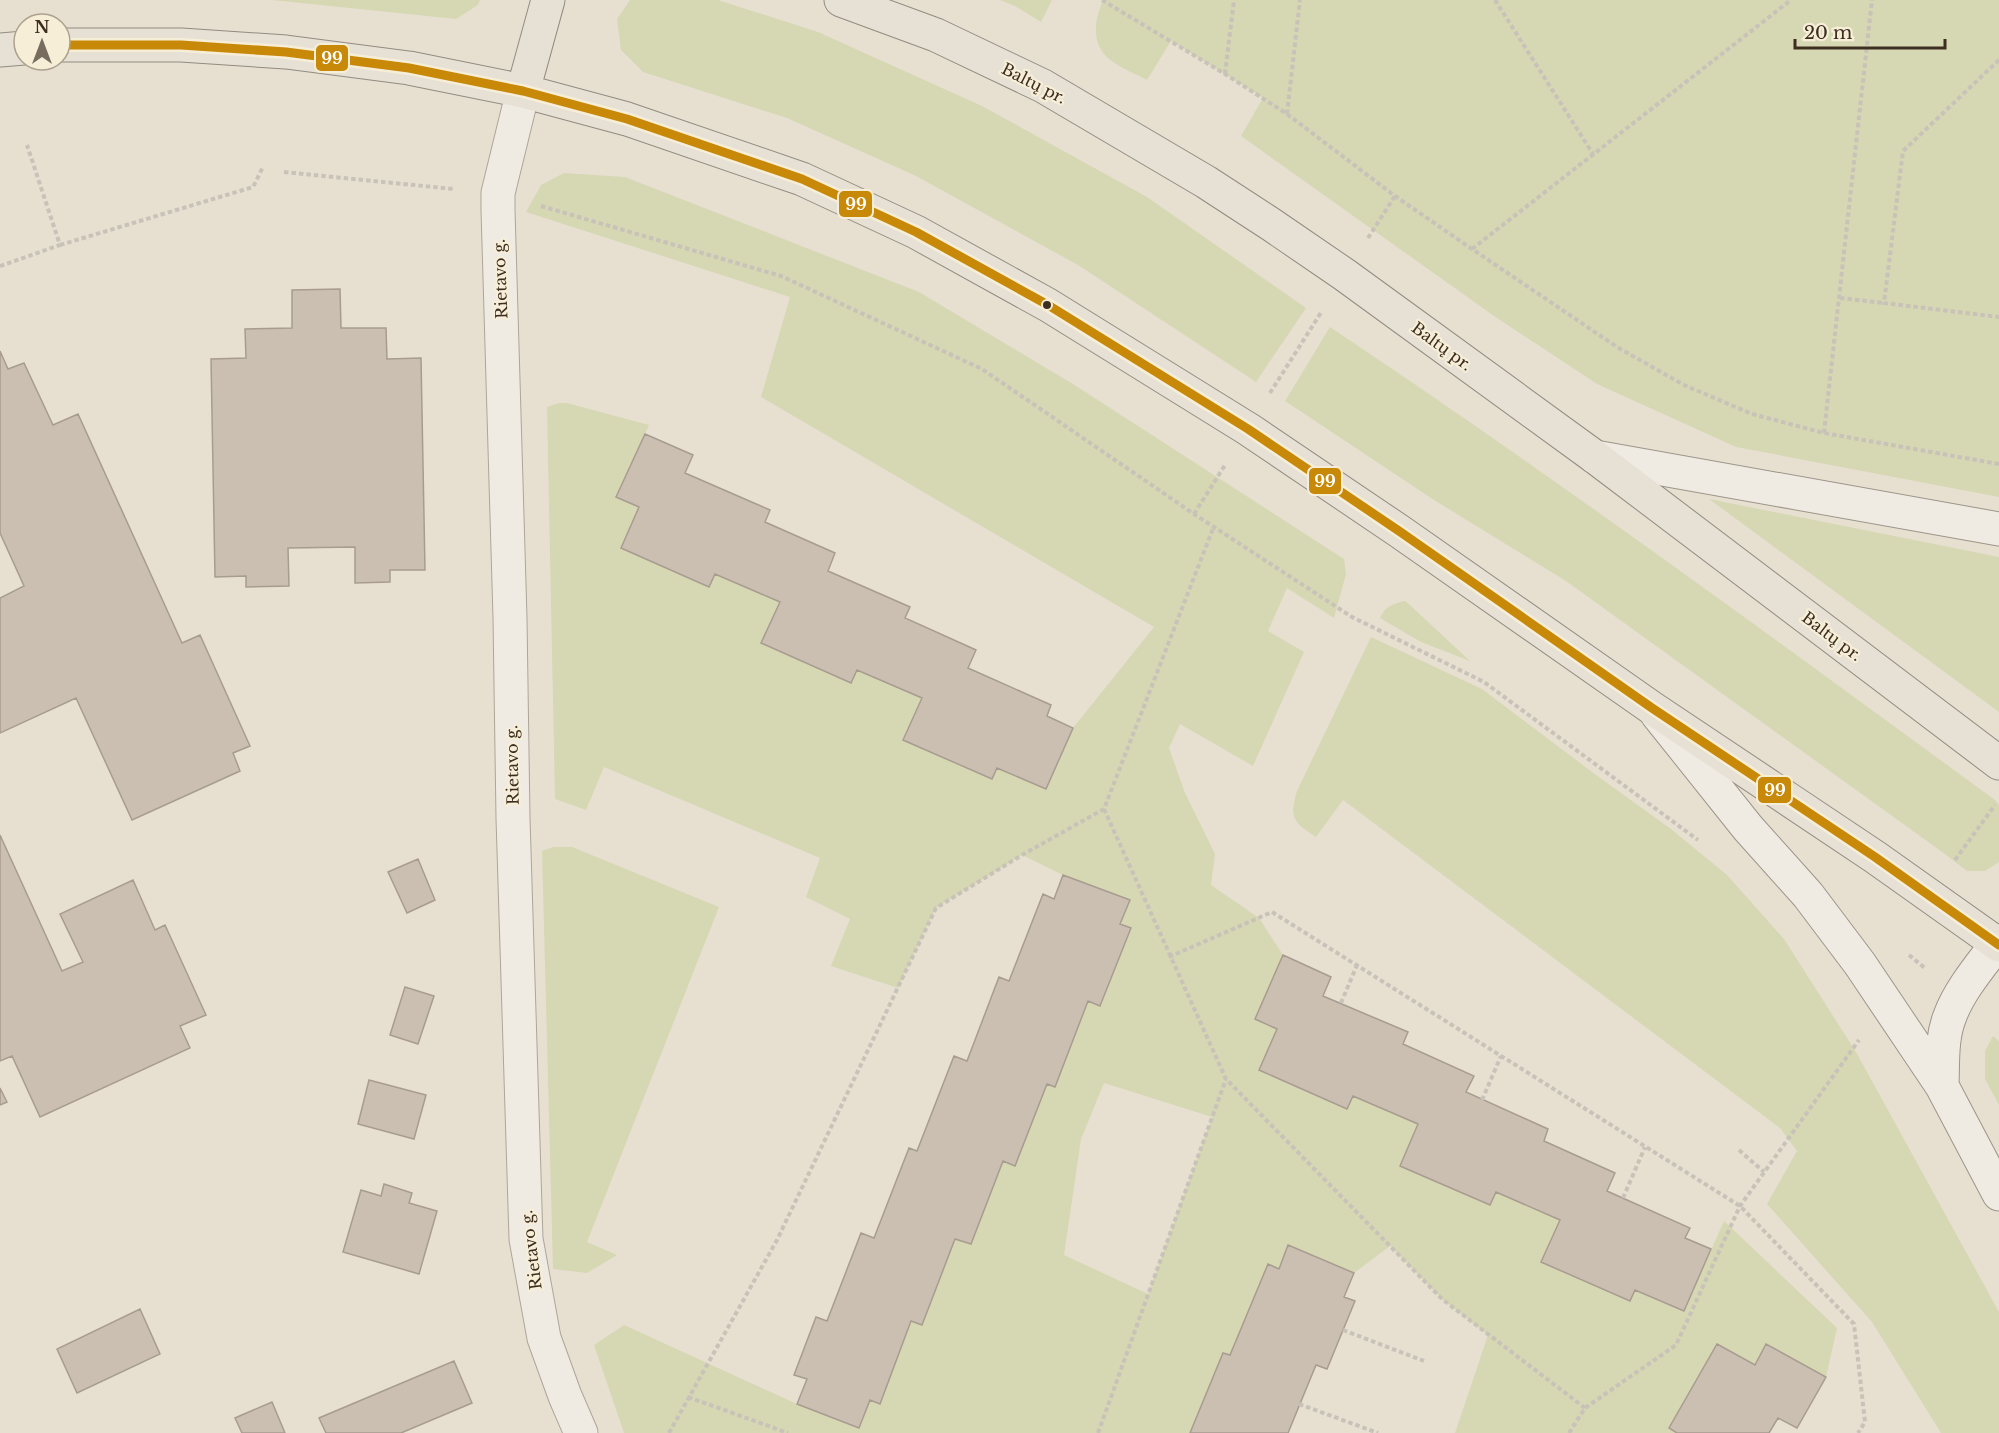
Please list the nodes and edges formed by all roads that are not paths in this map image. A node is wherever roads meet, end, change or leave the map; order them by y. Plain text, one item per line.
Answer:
1 (548, 0) edge
2 (841, 0) edge
3 (72, 45) edge
4 (523, 91) junction
5 (1595, 457) junction
6 (1999, 529) edge
7 (1652, 708) junction
8 (1999, 763) edge
9 (1998, 943) edge
10 (1942, 1086) junction
11 (1999, 1194) edge
12 (581, 1433) edge

1 - 4 main road
2 - 5 main road, Baltų pr.
3 - 4 main road
4 - 7 main road
4 - 12 street, Rietavo g.
5 - 6 street
5 - 8 main road, Baltų pr.
7 - 9 main road
7 - 10 street
9 - 10 street
10 - 11 street

